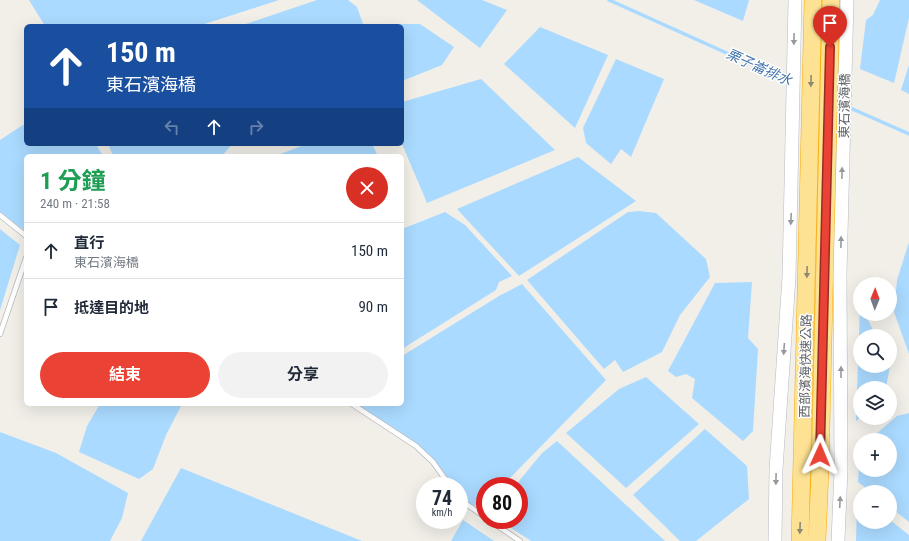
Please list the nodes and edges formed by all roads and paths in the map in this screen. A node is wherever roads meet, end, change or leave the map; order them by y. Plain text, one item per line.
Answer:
1 (795, 0) edge
2 (812, 0) edge
3 (831, 0) edge
4 (847, 0) edge
5 (834, 208) junction
6 (0, 215) edge
7 (24, 234) edge
8 (24, 264) edge
9 (0, 334) edge
10 (355, 406) edge
11 (444, 477) edge
12 (502, 529) edge
13 (520, 541) edge
14 (775, 541) edge
15 (800, 541) edge
16 (817, 541) edge
17 (838, 541) edge

1 -> 14 street
2 -> 15 highway, 西部濱海快速公路
3 - 5 highway, 東石濱海橋
5 -> 4 street, 東石濱海橋
5 - 16 highway, 西部濱海快速公路
17 -> 5 street
6 - 7 lane
8 - 9 lane
10 - 11 lane
12 - 13 lane

